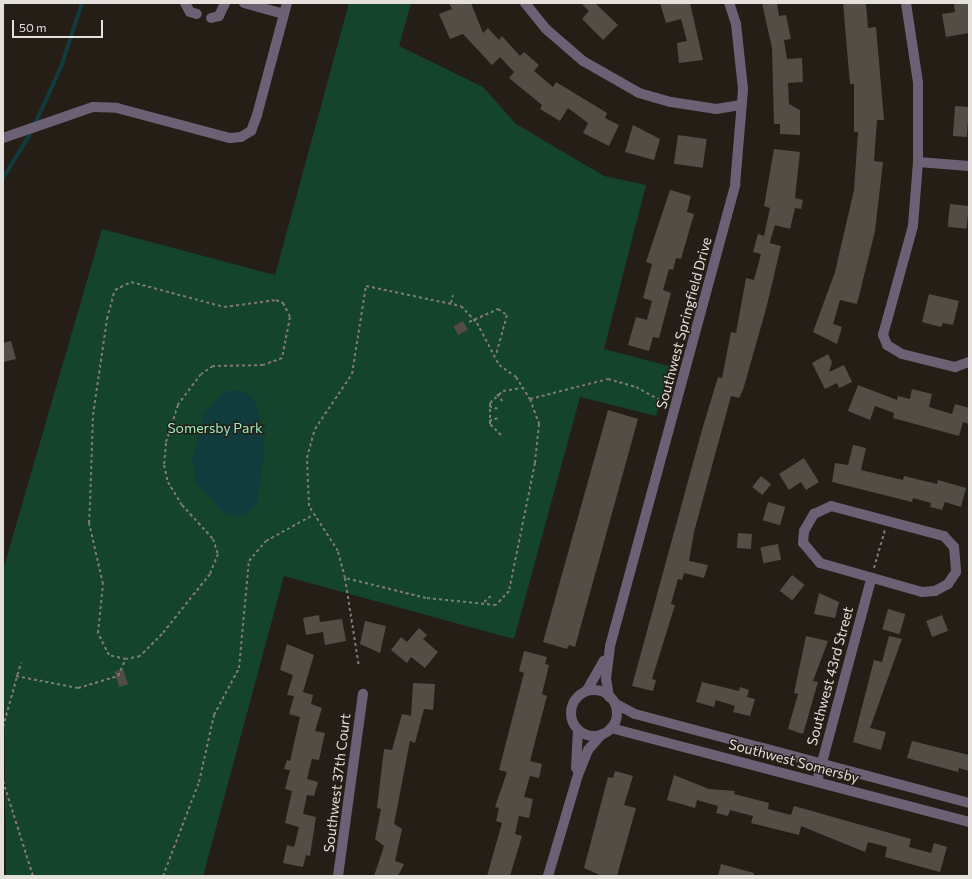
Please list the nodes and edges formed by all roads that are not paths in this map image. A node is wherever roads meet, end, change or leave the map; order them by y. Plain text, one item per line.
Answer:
1 (185, 3) edge
2 (225, 3) edge
3 (244, 3) edge
4 (287, 3) edge
5 (525, 3) edge
6 (729, 3) edge
7 (906, 3) edge
8 (197, 14) dead end
9 (284, 14) junction
10 (211, 18) dead end
11 (742, 105) junction
12 (3, 138) edge
13 (918, 162) junction
14 (969, 166) edge
15 (969, 362) edge
16 (871, 579) junction
17 (610, 646) junction
18 (587, 690) junction
19 (363, 694) dead end
20 (612, 701) junction
21 (612, 728) junction
22 (578, 730) junction
23 (602, 734) junction
24 (821, 764) junction
25 (817, 781) junction
26 (573, 789) junction
27 (969, 803) edge
28 (969, 822) edge
29 (338, 876) edge
30 (548, 876) edge

1 - 8 street
2 - 10 street
3 - 9 street
4 - 9 street
5 - 11 street
6 - 11 street, Southwest Springfield Drive
7 - 13 street
9 - 12 street
11 - 17 street, Southwest Springfield Drive
13 - 14 street
13 - 15 street
16 - 16 street
16 - 24 street, Southwest 43rd Street
17 - 18 street, Southwest Springfield Drive
17 - 20 street, Southwest Springfield Drive
18 - 20 street
18 - 22 street
19 - 29 street, Southwest 37th Court
20 - 21 street
20 - 24 street, Southwest Somersby
21 - 23 street
21 - 25 street, Southwest Somersby
22 - 23 street
22 - 26 street
23 - 26 street
24 - 25 street, Southwest 43rd Street
24 - 27 street, Southwest Somersby
25 - 28 street, Southwest Somersby
26 - 30 street

